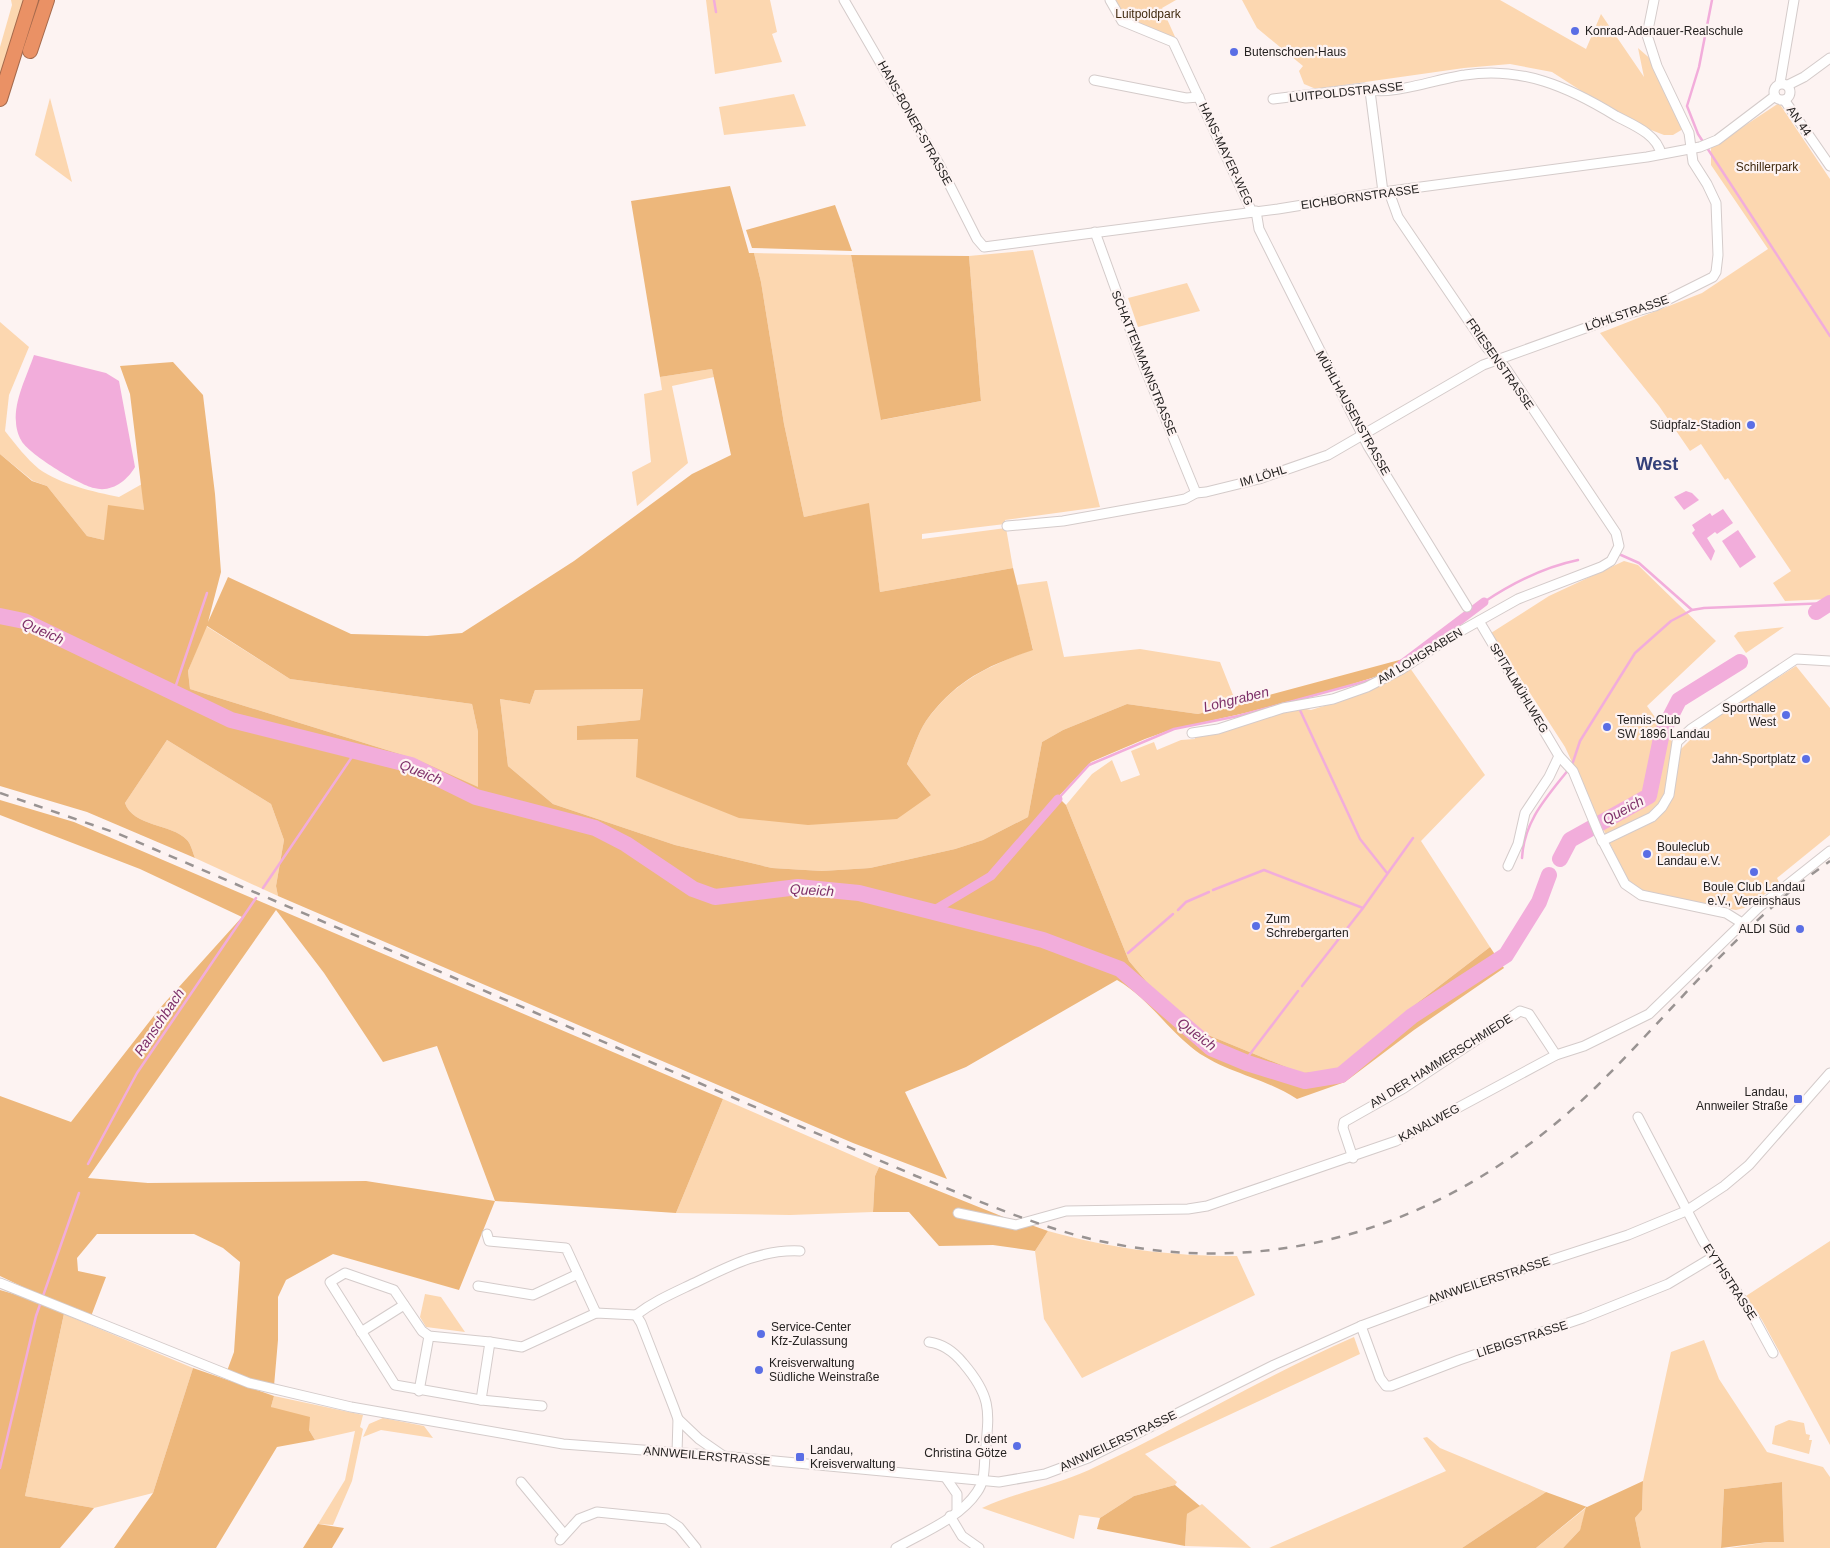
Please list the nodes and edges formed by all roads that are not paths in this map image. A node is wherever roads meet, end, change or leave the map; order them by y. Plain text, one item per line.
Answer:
1 (31, 0) edge
2 (47, 0) edge
3 (56, 0) edge
4 (844, 0) edge
5 (1110, 0) edge
6 (1654, 0) edge
7 (1794, 0) edge
8 (40, 21) junction
9 (30, 51) dead end
10 (1830, 58) edge
11 (1094, 80) dead end
12 (1784, 84) junction
13 (1370, 91) junction
14 (1775, 96) junction
15 (1199, 97) junction
16 (0, 99) edge
17 (1273, 99) dead end
18 (1785, 101) junction
19 (1700, 146) junction
20 (1661, 154) junction
21 (1830, 166) edge
22 (1386, 192) junction
23 (1254, 211) junction
24 (1095, 232) junction
25 (982, 247) joint
26 (1496, 359) junction
27 (1364, 436) junction
28 (1196, 493) junction
29 (1007, 526) dead end
30 (1611, 561) joint
31 (1467, 607) dead end
32 (1479, 621) junction
33 (1830, 662) edge
34 (1192, 733) dead end
35 (1559, 756) junction
36 (1601, 838) junction
37 (1830, 851) edge
38 (1508, 866) dead end
39 (1742, 923) junction
40 (1556, 1055) junction
41 (1830, 1073) edge
42 (1638, 1117) dead end
43 (1353, 1158) junction
44 (1686, 1211) junction
45 (958, 1213) dead end
46 (487, 1234) dead end
47 (800, 1252) dead end
48 (1713, 1256) junction
49 (578, 1274) junction
50 (0, 1283) edge
51 (478, 1286) dead end
52 (404, 1305) junction
53 (596, 1313) junction
54 (636, 1315) junction
55 (1361, 1326) junction
56 (361, 1332) junction
57 (429, 1336) junction
58 (490, 1342) junction
59 (929, 1342) dead end
60 (1773, 1353) dead end
61 (420, 1391) junction
62 (481, 1400) junction
63 (542, 1406) dead end
64 (678, 1419) junction
65 (677, 1453) junction
66 (722, 1456) junction
67 (946, 1478) junction
68 (521, 1482) dead end
69 (982, 1482) junction
70 (954, 1514) junction
71 (696, 1548) edge
72 (896, 1548) edge
73 (980, 1548) edge

1 - 16 highway
2 - 8 highway
3 - 8 highway
4 - 25 street, HANS-BONER-STRASSE
5 - 15 street, HANS-MAYER-WEG
6 - 19 street
7 - 12 street
8 - 9 highway
10 - 12 street
11 - 15 street, HANS-MAYER-WEG
12 - 14 street
12 - 18 street
13 - 17 street, LUITPOLDSTRASSE
13 - 20 street, LUITPOLDSTRASSE
13 - 22 street, FRIESENSTRASSE
14 - 18 street
14 - 19 street, EICHBORNSTRASSE
15 - 23 street, HANS-MAYER-WEG
18 - 21 street, AN 44
19 - 20 street, EICHBORNSTRASSE
19 - 26 street, LÖHLSTRASSE
20 - 22 street, EICHBORNSTRASSE
22 - 23 street, EICHBORNSTRASSE
22 - 26 street, FRIESENSTRASSE
23 - 24 street, EICHBORNSTRASSE
23 - 27 street, MÜHLHAUSENSTRASSE
24 - 25 street, EICHBORNSTRASSE
24 - 28 street, SCHATTENMANNSTRASSE
26 - 27 street, IM LÖHL
26 - 30 street, FRIESENSTRASSE
27 - 28 street, IM LÖHL
27 - 31 street, MÜHLHAUSENSTRASSE
28 - 29 street, IM LÖHL
30 - 32 street, AM LOHGRABEN
32 - 34 street, AM LOHGRABEN
32 - 35 street, SPITALMÜHLWEG
33 - 36 street
35 - 36 street, SPITALMÜHLWEG
35 - 38 street
36 - 39 street, SPITALMÜHLWEG
37 - 39 street, KANALWEG
39 - 40 street, KANALWEG
40 - 43 street, KANALWEG
40 - 43 street, AN DER HAMMERSCHMIEDE
41 - 44 street, ANNWEILERSTRASSE
42 - 44 street
43 - 45 street, KANALWEG
44 - 48 street, EYTHSTRASSE
44 - 55 street, ANNWEILERSTRASSE
46 - 49 street
47 - 54 street
48 - 55 street, LIEBIGSTRASSE
48 - 60 street, EYTHSTRASSE
49 - 51 street
49 - 53 street
50 - 65 street, ANNWEILERSTRASSE
52 - 56 street
52 - 56 street
52 - 57 street
53 - 54 street
53 - 58 street
54 - 64 street
55 - 69 street, ANNWEILERSTRASSE
56 - 61 street
57 - 58 street
57 - 61 street
58 - 62 street
59 - 69 street
61 - 62 street
62 - 63 street
64 - 65 street
64 - 66 street
65 - 66 street, ANNWEILERSTRASSE
66 - 67 street, ANNWEILERSTRASSE
67 - 69 street, ANNWEILERSTRASSE
67 - 70 street
68 - 71 street
69 - 70 street
70 - 72 street
70 - 73 street

